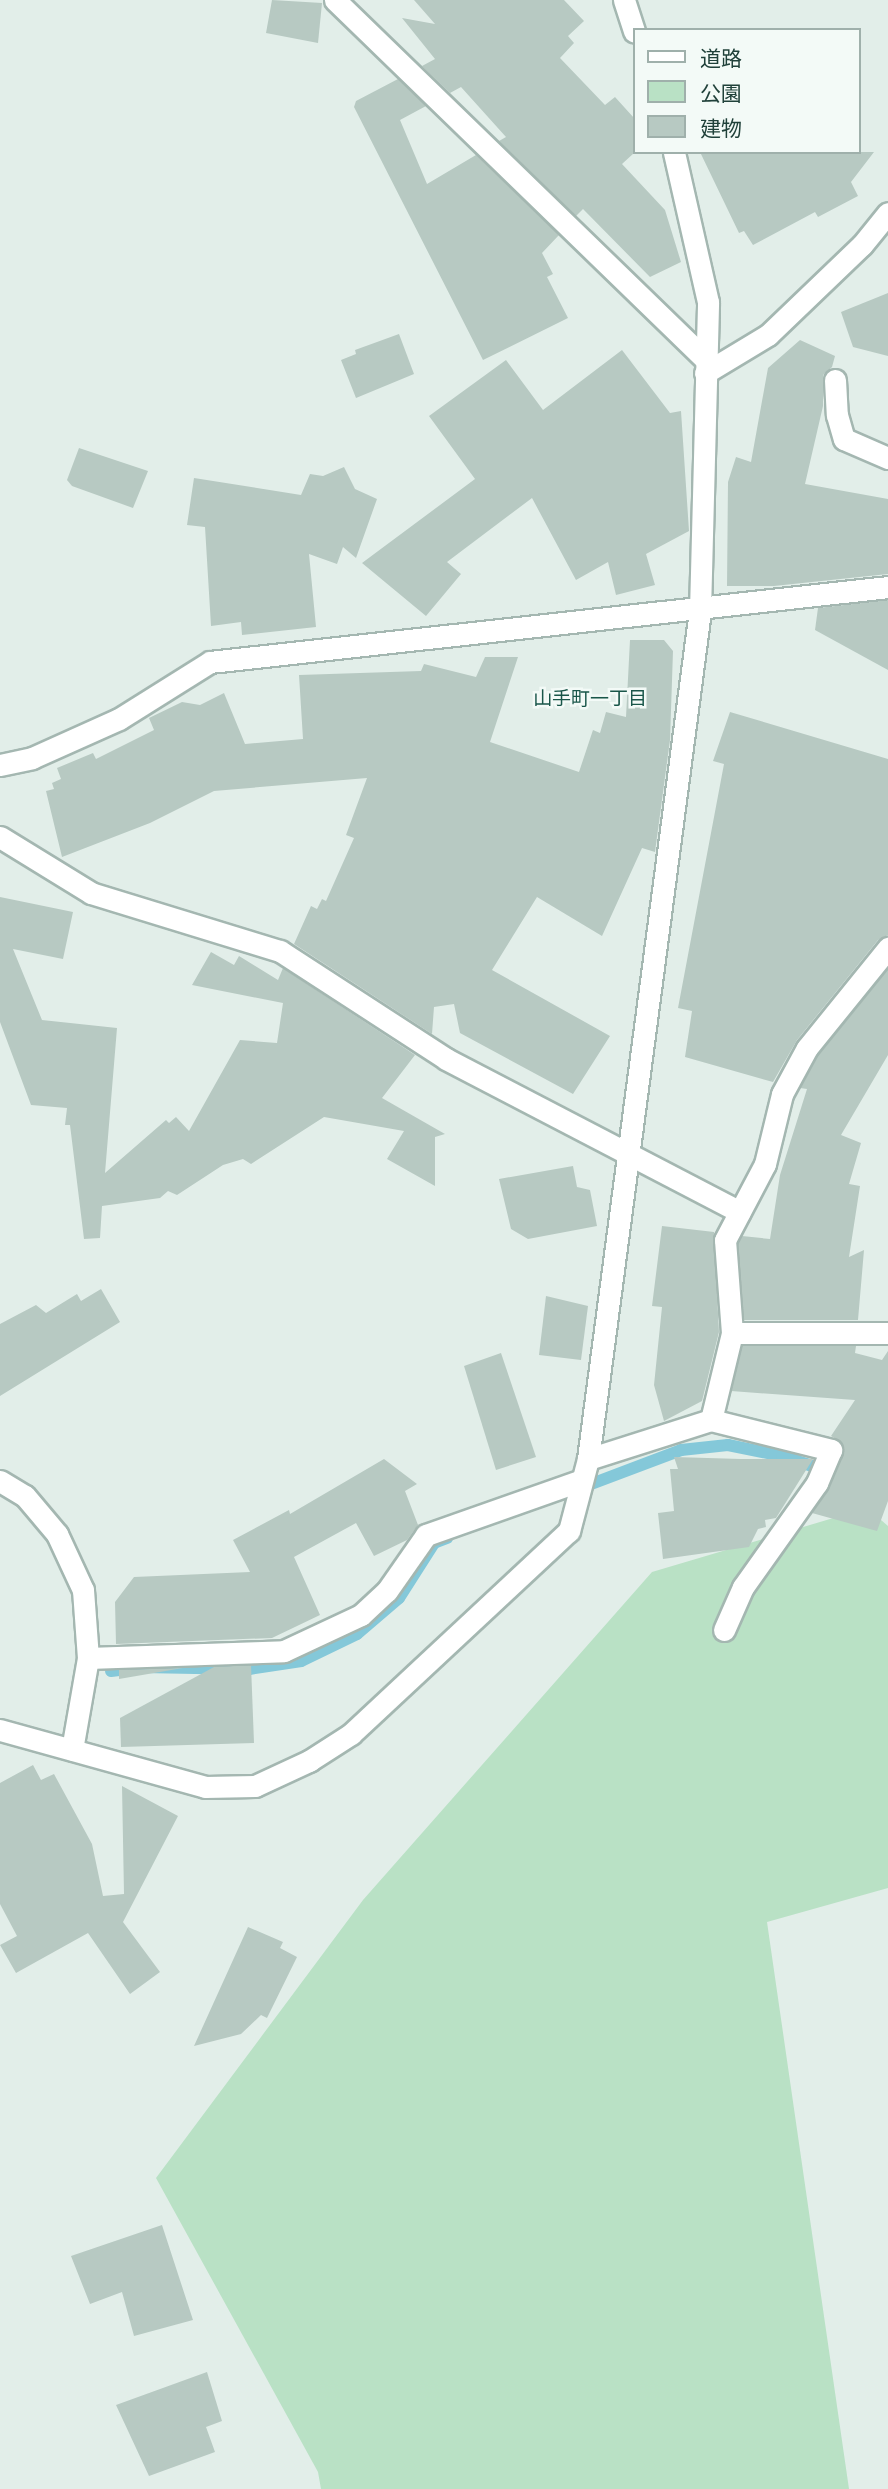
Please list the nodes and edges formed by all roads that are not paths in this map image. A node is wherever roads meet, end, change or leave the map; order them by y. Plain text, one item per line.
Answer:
1 (335, 0) edge
2 (624, 0) edge
3 (633, 28) edge
4 (674, 154) edge
5 (888, 213) edge
6 (704, 365) junction
7 (835, 380) dead end
8 (888, 458) edge
9 (888, 587) edge
10 (700, 611) junction
11 (0, 765) edge
12 (0, 837) edge
13 (888, 947) edge
14 (630, 1157) junction
15 (740, 1212) junction
16 (732, 1333) junction
17 (888, 1333) edge
18 (711, 1420) junction
19 (585, 1470) junction
20 (0, 1481) edge
21 (724, 1630) dead end
22 (89, 1658) junction
23 (0, 1730) edge
24 (72, 1750) junction

1 - 6 street
2 - 3 street
4 - 6 street
5 - 6 street
6 - 10 street
7 - 8 street
9 - 10 street
10 - 11 street
10 - 14 street
12 - 14 street
13 - 15 street
14 - 15 street
14 - 19 street
15 - 16 street
16 - 17 street
16 - 18 street
18 - 19 street
18 - 21 street
19 - 22 street
19 - 24 street
20 - 22 street
22 - 24 street
23 - 24 street

